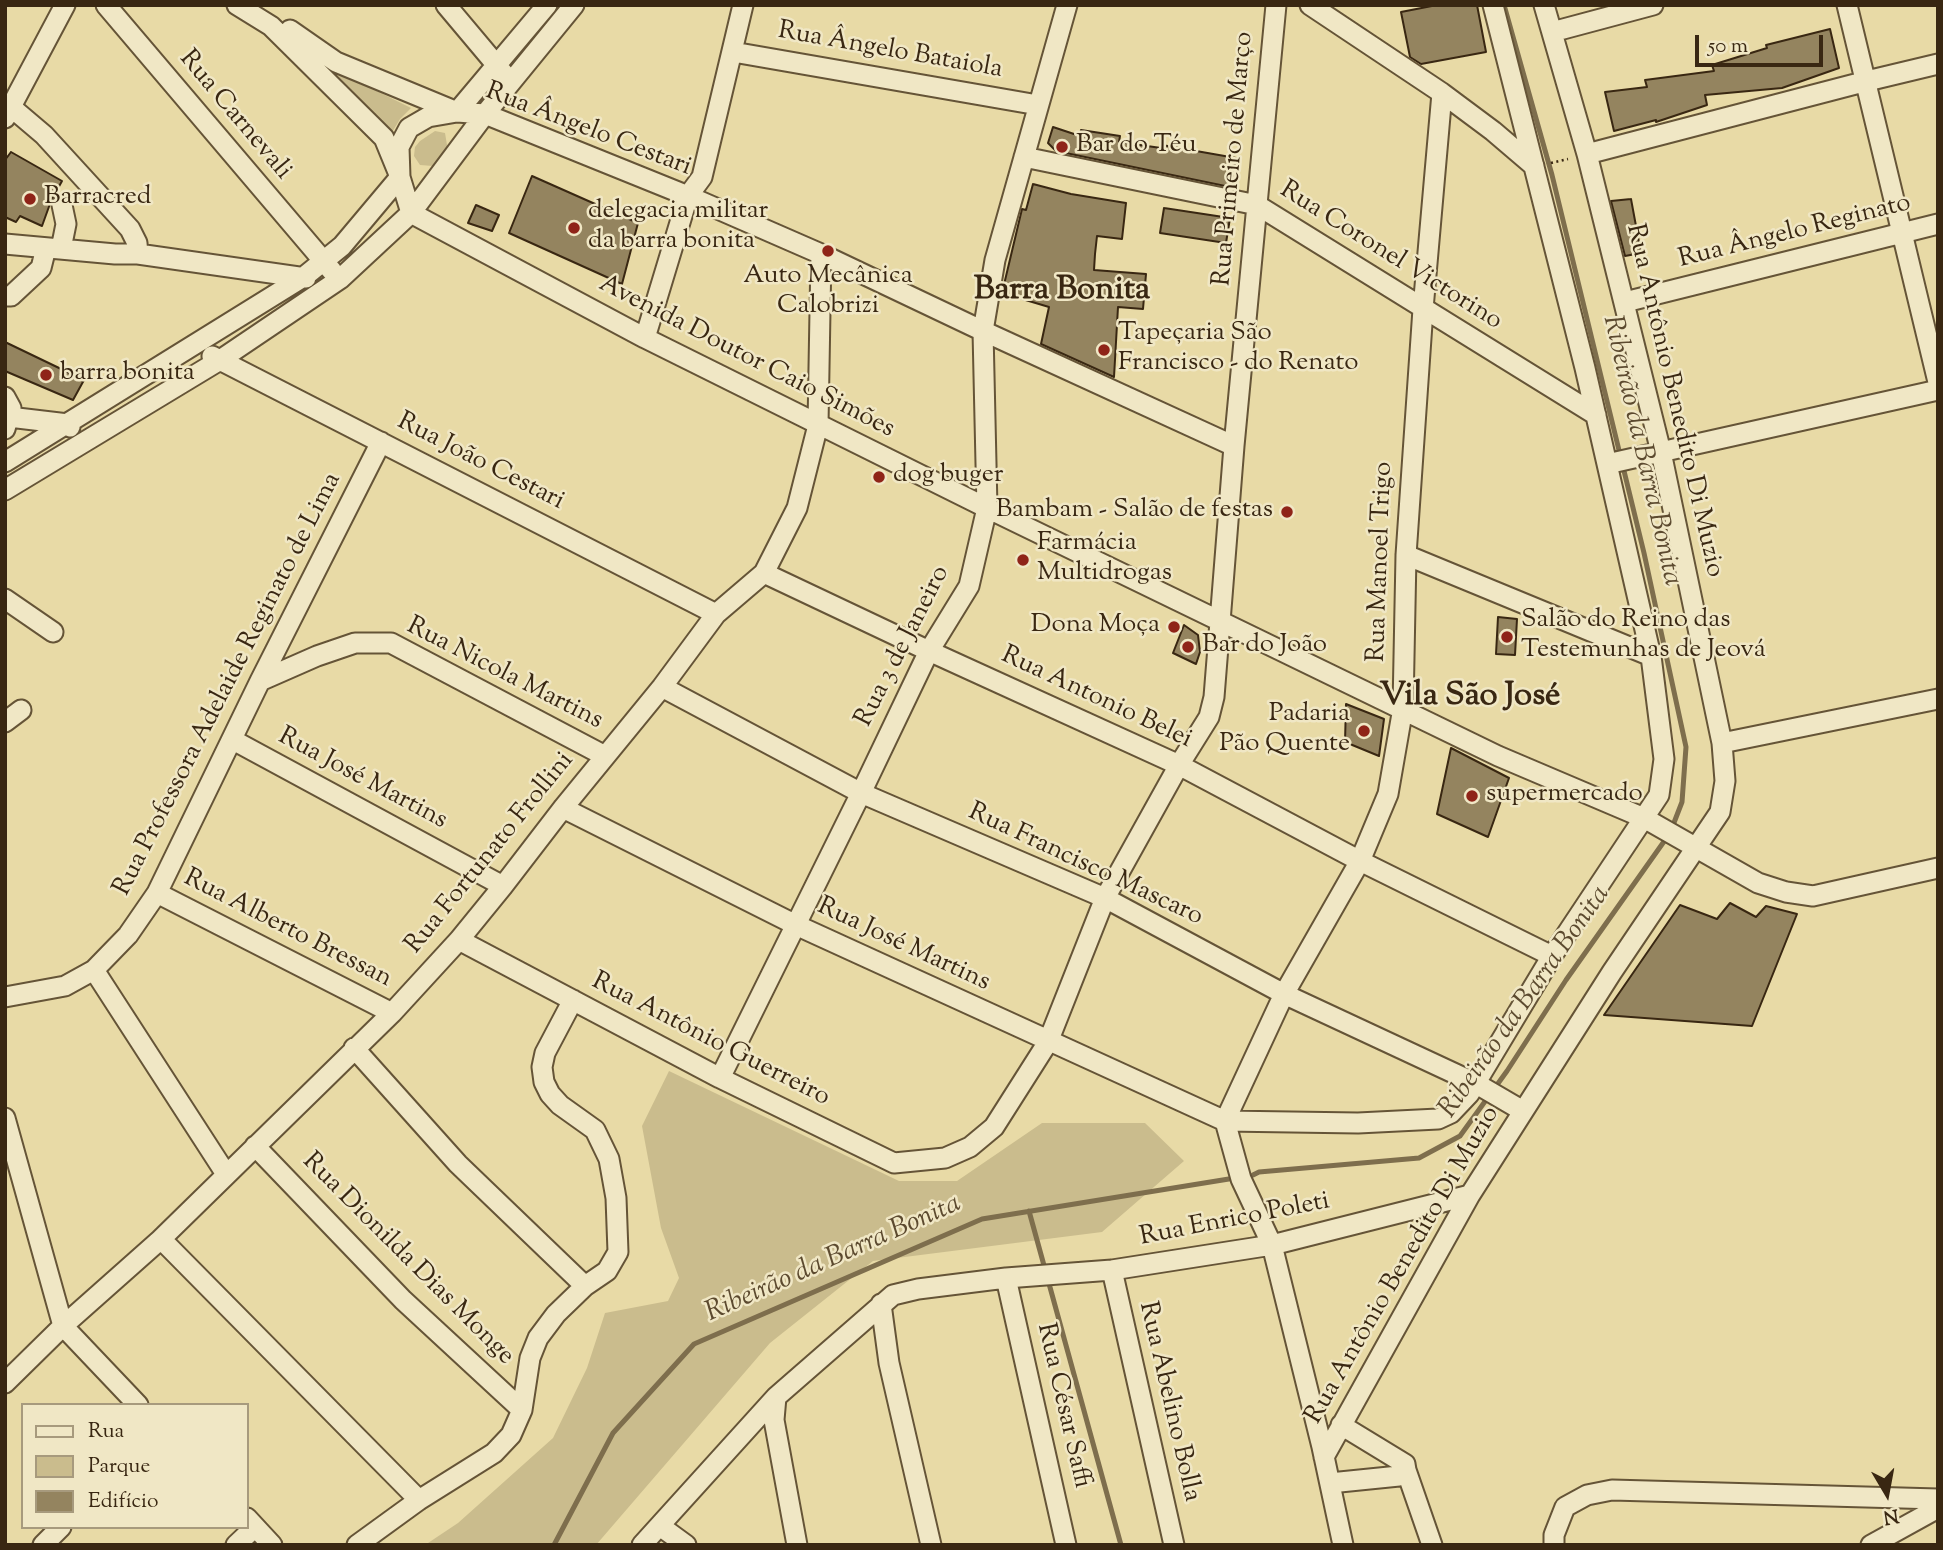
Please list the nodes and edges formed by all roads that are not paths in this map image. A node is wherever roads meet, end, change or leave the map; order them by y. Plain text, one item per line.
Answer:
1 (65, 5) edge
2 (106, 5) edge
3 (237, 5) edge
4 (262, 5) edge
5 (446, 5) edge
6 (547, 5) edge
7 (574, 5) edge
8 (743, 5) edge
9 (1067, 5) edge
10 (1276, 5) edge
11 (1310, 5) edge
12 (1493, 5) edge
13 (1544, 5) edge
14 (1653, 5) edge
15 (1847, 5) edge
16 (1552, 32) junction
17 (733, 52) junction
18 (1938, 64) edge
19 (496, 66) junction
20 (1867, 80) junction
21 (512, 81) junction
22 (1441, 93) junction
23 (1038, 105) junction
24 (8, 112) edge
25 (457, 112) junction
26 (485, 114) junction
27 (1580, 156) junction
28 (1024, 157) junction
29 (1539, 165) junction
30 (399, 168) junction
31 (437, 178) junction
32 (688, 196) junction
33 (62, 205) dead end
34 (1257, 205) junction
35 (411, 213) junction
36 (1938, 224) edge
37 (1901, 233) junction
38 (6, 246) edge
39 (54, 248) junction
40 (138, 254) junction
41 (821, 254) junction
42 (323, 261) junction
43 (305, 276) junction
44 (340, 279) junction
45 (321, 292) junction
46 (5, 296) edge
47 (1625, 302) junction
48 (1423, 309) junction
49 (983, 331) junction
50 (645, 338) junction
51 (195, 346) junction
52 (220, 360) junction
53 (1585, 368) junction
54 (1938, 382) edge
55 (1554, 388) junction
56 (1938, 390) edge
57 (5, 397) edge
58 (1595, 415) junction
59 (7, 423) edge
60 (68, 424) junction
61 (818, 425) junction
62 (381, 442) junction
63 (80, 446) junction
64 (1234, 446) junction
65 (1654, 453) junction
66 (5, 461) edge
67 (1613, 463) junction
68 (5, 490) edge
69 (986, 508) junction
70 (1406, 555) junction
71 (764, 573) junction
72 (5, 599) edge
73 (716, 614) junction
74 (1220, 621) junction
75 (53, 632) dead end
76 (929, 651) junction
77 (1651, 656) junction
78 (260, 681) junction
79 (662, 687) junction
80 (1938, 699) edge
81 (1403, 708) junction
82 (233, 740) junction
83 (1722, 743) junction
84 (606, 756) junction
85 (1179, 765) junction
86 (861, 793) junction
87 (563, 808) junction
88 (1644, 818) junction
89 (1681, 839) junction
90 (1360, 860) junction
91 (1938, 868) edge
92 (503, 886) junction
93 (158, 893) junction
94 (1105, 898) junction
95 (796, 925) junction
96 (459, 940) junction
97 (1552, 956) junction
98 (94, 970) junction
99 (1284, 994) junction
100 (5, 997) edge
101 (573, 1000) junction
102 (392, 1013) junction
103 (1048, 1042) junction
104 (354, 1048) junction
105 (720, 1078) junction
106 (1481, 1087) junction
107 (1520, 1110) junction
108 (5, 1118) edge
109 (1225, 1121) junction
110 (256, 1146) junction
111 (945, 1158) joint
112 (226, 1174) junction
113 (1470, 1195) junction
114 (161, 1239) junction
115 (1272, 1245) junction
116 (1112, 1270) junction
117 (1006, 1278) junction
118 (585, 1286) junction
119 (881, 1304) junction
120 (63, 1326) junction
121 (5, 1383) edge
122 (776, 1397) junction
123 (136, 1403) edge
124 (523, 1410) junction
125 (1341, 1425) junction
126 (1324, 1457) junction
127 (1403, 1473) junction
128 (1330, 1483) junction
129 (1938, 1499) edge
130 (419, 1500) junction
131 (1938, 1507) edge
132 (251, 1522) edge
133 (660, 1525) junction
134 (59, 1529) edge
135 (246, 1529) edge
136 (43, 1545) edge
137 (236, 1545) edge
138 (272, 1545) edge
139 (357, 1545) edge
140 (642, 1545) edge
141 (686, 1545) edge
142 (797, 1545) edge
143 (931, 1545) edge
144 (1066, 1545) edge
145 (1174, 1545) edge
146 (1343, 1545) edge
147 (1432, 1545) edge
148 (1554, 1545) edge
149 (1871, 1545) edge

1 - 24 street
2 - 42 street, Rua Carnevali
3 - 30 street
4 - 25 street
5 - 19 street
6 - 19 street
7 - 21 street
8 - 17 street
9 - 23 street, Rua 3 de Janeiro
10 - 34 street, Rua Primeiro de Março
11 - 22 street
12 - 29 street
13 - 16 street, Rua Antônio Benedito Di Muzio
14 - 16 street
15 - 20 street
16 - 27 street, Rua Antônio Benedito Di Muzio
17 - 23 street, Rua Ângelo Bataiola
17 - 32 street
18 - 20 street
19 - 21 street
19 - 25 street
20 - 27 street
20 - 37 street
21 - 26 street
22 - 29 street
22 - 48 street, Rua Manoel Trigo
23 - 28 street, Rua 3 de Janeiro
24 - 40 street
25 - 26 street, Rua Ângelo Cestari
25 - 30 street
26 - 31 street
26 - 32 street, Rua Ângelo Cestari
27 - 47 street, Rua Antônio Benedito Di Muzio
28 - 34 street, Rua Coronel Victorino
28 - 49 street, Rua 3 de Janeiro
29 - 53 street
30 - 31 street
30 - 35 street
30 - 42 street
31 - 35 street
32 - 41 street, Rua Ângelo Cestari
32 - 50 street
33 - 39 street
34 - 48 street, Rua Coronel Victorino
34 - 64 street, Rua Primeiro de Março
35 - 44 street
35 - 50 street, Avenida Doutor Caio Simões
36 - 37 street, Rua Ângelo Reginato
37 - 47 street, Rua Ângelo Reginato
37 - 54 street
38 - 39 street
39 - 40 street
39 - 46 street
40 - 43 street
41 - 49 street, Rua Ângelo Cestari
41 - 61 street, Rua Fortunato Frollini
42 - 43 street
42 - 44 street, Rua Carnevali
43 - 45 street
43 - 51 street
44 - 45 street
45 - 52 street
47 - 65 street, Rua Antônio Benedito Di Muzio
48 - 55 street, Rua Coronel Victorino
48 - 70 street, Rua Manoel Trigo
49 - 64 street, Rua Ângelo Cestari
49 - 69 street, Rua 3 de Janeiro
50 - 61 street, Avenida Doutor Caio Simões
51 - 52 street, Rua João Cestari
51 - 60 street
52 - 62 street, Rua João Cestari
52 - 63 street
53 - 55 street
53 - 58 street
55 - 58 street, Rua Coronel Victorino
56 - 65 street
57 - 59 street
58 - 67 street
59 - 60 street
60 - 63 street
60 - 66 street
61 - 69 street, Avenida Doutor Caio Simões
61 - 71 street, Rua Fortunato Frollini
62 - 73 street, Rua João Cestari
62 - 78 street, Rua Professora Adelaide Reginato de Lima
63 - 68 street
64 - 74 street, Rua Primeiro de Março
65 - 67 street
65 - 83 street, Rua Antônio Benedito Di Muzio
67 - 77 street
69 - 74 street, Avenida Doutor Caio Simões
69 - 76 street, Rua 3 de Janeiro
70 - 77 street
70 - 81 street, Rua Manoel Trigo
71 - 73 street, Rua Fortunato Frollini
71 - 76 street, Rua Antonio Belei
72 - 75 street
73 - 79 street, Rua Fortunato Frollini
74 - 81 street, Avenida Doutor Caio Simões
74 - 85 street, Rua Primeiro de Março
76 - 85 street, Rua Antonio Belei
76 - 86 street, Rua 3 de Janeiro
77 - 88 street
78 - 82 street, Rua Professora Adelaide Reginato de Lima
78 - 84 street, Rua Nicola Martins
79 - 84 street, Rua Fortunato Frollini
79 - 86 street, Rua Francisco Mascaro
80 - 83 street
81 - 88 street, Avenida Doutor Caio Simões
81 - 90 street, Rua Manoel Trigo
82 - 92 street, Rua José Martins
82 - 93 street, Rua Professora Adelaide Reginato de Lima
83 - 89 street, Rua Antônio Benedito Di Muzio
84 - 87 street, Rua Fortunato Frollini
85 - 90 street, Rua Antonio Belei
85 - 94 street, Rua Primeiro de Março
86 - 94 street, Rua Francisco Mascaro
86 - 95 street, Rua 3 de Janeiro
87 - 92 street, Rua Fortunato Frollini
87 - 95 street, Rua José Martins
88 - 89 street, Avenida Doutor Caio Simões
88 - 97 street
89 - 91 street, Avenida Doutor Caio Simões
89 - 107 street, Rua Antônio Benedito Di Muzio
90 - 97 street, Rua Antonio Belei
90 - 99 street, Rua Manoel Trigo
92 - 96 street, Rua Fortunato Frollini
93 - 98 street, Rua Professora Adelaide Reginato de Lima
93 - 102 street, Rua Alberto Bressan
94 - 99 street, Rua Francisco Mascaro
94 - 103 street, Rua Primeiro de Março
95 - 103 street, Rua José Martins
95 - 105 street, Rua 3 de Janeiro
96 - 101 street, Rua Antônio Guerreiro
96 - 102 street, Rua Fortunato Frollini
97 - 106 street
98 - 100 street, Rua Professora Adelaide Reginato de Lima
98 - 112 street
99 - 106 street, Rua Francisco Mascaro
99 - 109 street, Rua Manoel Trigo
101 - 105 street, Rua Antônio Guerreiro
101 - 118 street
102 - 104 street, Rua Fortunato Frollini
103 - 109 street, Rua José Martins
103 - 111 street, Rua Primeiro de Março
104 - 110 street, Rua Fortunato Frollini
104 - 118 street
105 - 111 street, Rua Antônio Guerreiro
106 - 107 street, Rua Francisco Mascaro
106 - 109 street
107 - 113 street, Rua Antônio Benedito Di Muzio
108 - 120 street
109 - 115 street
110 - 112 street, Rua Fortunato Frollini
110 - 124 street, Rua Dionilda Dias Monge
112 - 114 street, Rua Fortunato Frollini
113 - 115 street, Rua Enrico Poleti
113 - 125 street, Rua Antônio Benedito Di Muzio
114 - 120 street, Rua Fortunato Frollini
114 - 130 street
115 - 116 street, Rua Enrico Poleti
115 - 126 street
116 - 117 street, Rua Enrico Poleti
116 - 145 street, Rua Abelino Bolla
117 - 119 street, Rua Enrico Poleti
117 - 144 street, Rua César Saffi
118 - 124 street
119 - 122 street, Rua Enrico Poleti
119 - 143 street
120 - 121 street, Rua Fortunato Frollini
120 - 123 street
122 - 133 street, Rua Enrico Poleti
122 - 142 street
124 - 130 street
125 - 126 street, Rua Antônio Benedito Di Muzio
125 - 127 street
126 - 128 street
127 - 128 street
127 - 147 street
128 - 146 street
129 - 148 street
130 - 139 street
131 - 149 street
132 - 138 street
133 - 140 street, Rua Enrico Poleti
133 - 141 street
134 - 136 street
135 - 137 street

